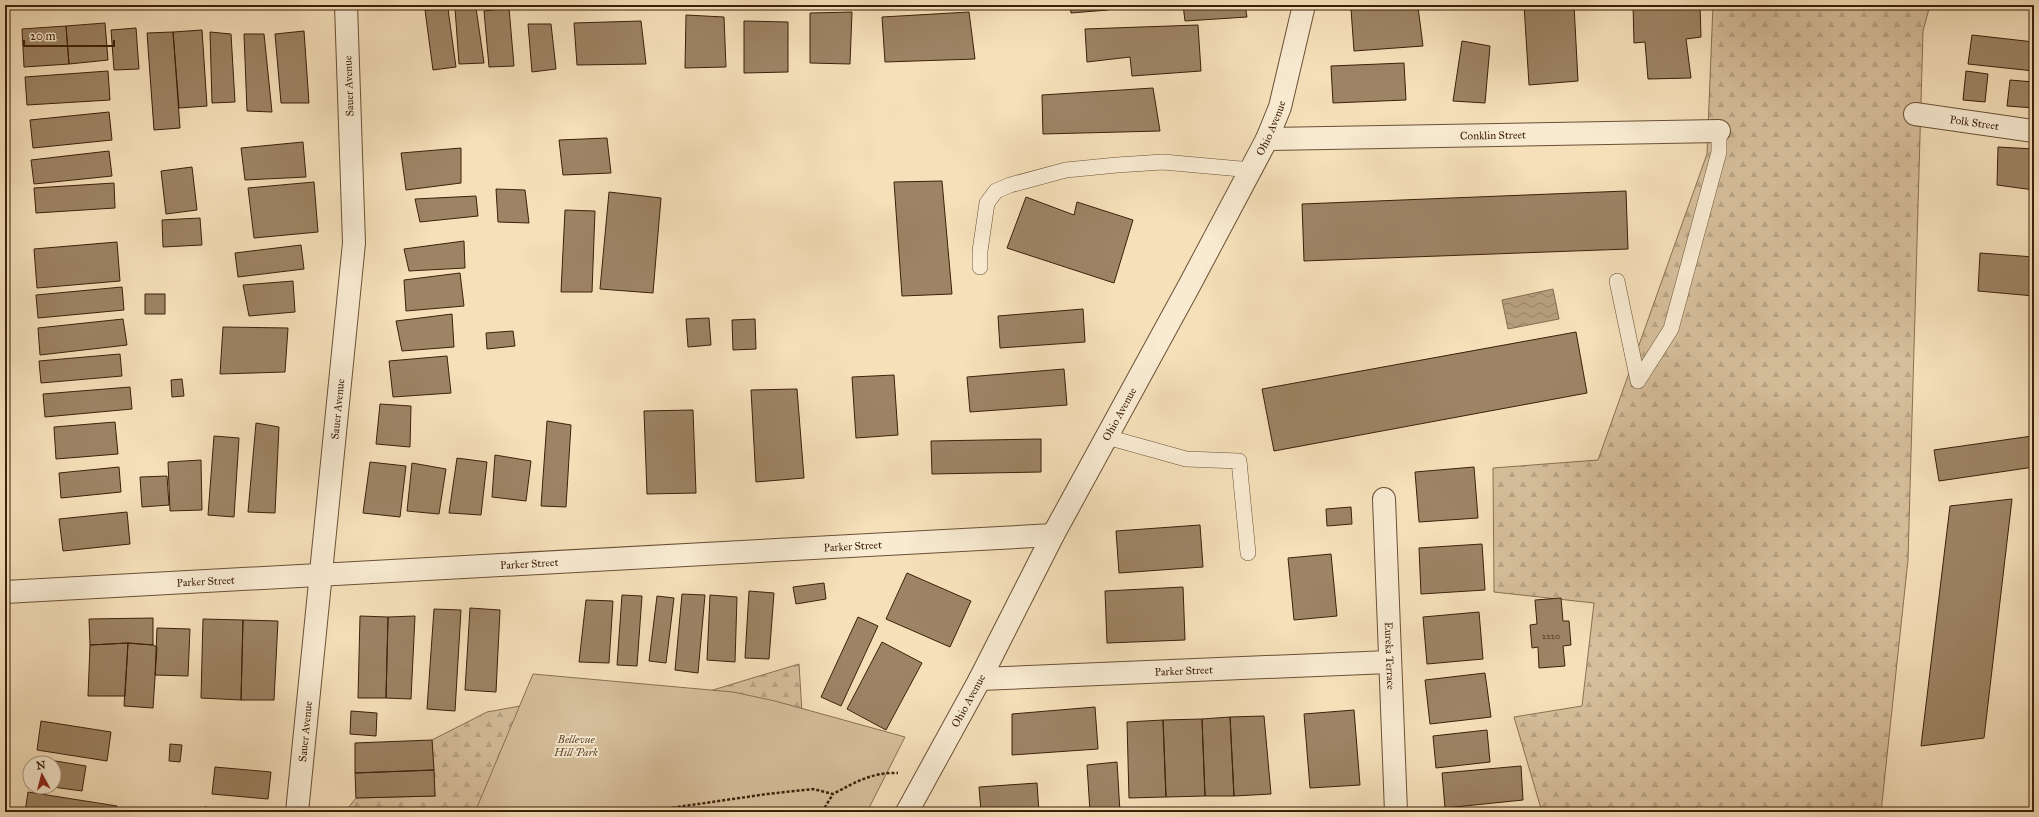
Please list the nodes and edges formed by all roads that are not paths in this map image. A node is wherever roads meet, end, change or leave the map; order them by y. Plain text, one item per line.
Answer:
1 (346, 5) edge
2 (1304, 5) edge
3 (1915, 114) dead end
4 (1719, 131) joint
5 (2034, 131) edge
6 (1267, 139) junction
7 (1252, 170) junction
8 (980, 267) dead end
9 (1618, 281) dead end
10 (1107, 437) junction
11 (1384, 499) dead end
12 (1053, 535) junction
13 (1248, 553) dead end
14 (320, 573) junction
15 (5, 592) edge
16 (1389, 662) junction
17 (980, 679) junction
18 (297, 812) edge
19 (906, 812) edge
20 (1396, 812) edge

1 - 14 street, Sauer Avenue
2 - 6 street, Ohio Avenue
3 - 5 street, Polk Street
4 - 6 street, Conklin Street
4 - 9 lane
6 - 7 street, Ohio Avenue
7 - 8 lane
7 - 10 street, Ohio Avenue
10 - 12 street, Ohio Avenue
10 - 13 lane
11 - 16 street, Eureka Terrace
12 - 14 street, Parker Street
12 - 17 street, Ohio Avenue
14 - 15 street, Parker Street
14 - 18 street, Sauer Avenue
16 - 17 street, Parker Street
16 - 20 street, Eureka Terrace
17 - 19 street, Ohio Avenue

